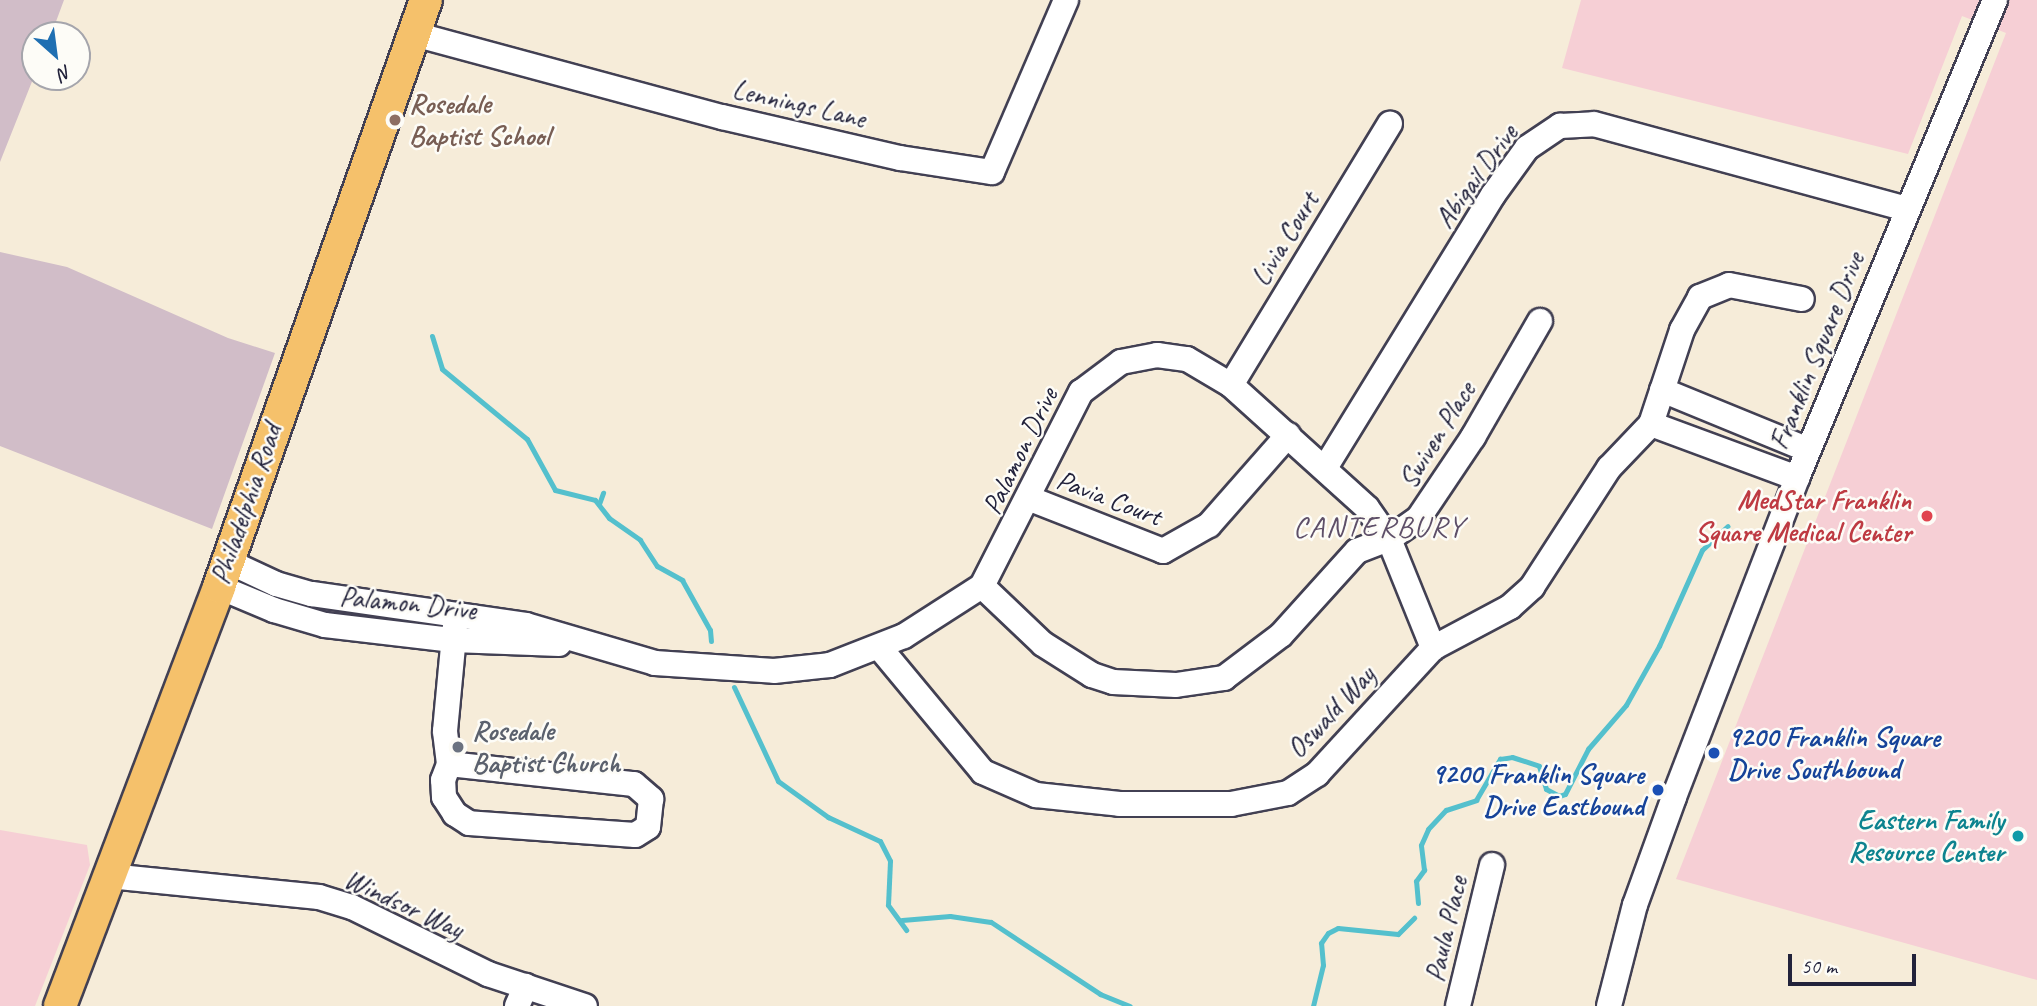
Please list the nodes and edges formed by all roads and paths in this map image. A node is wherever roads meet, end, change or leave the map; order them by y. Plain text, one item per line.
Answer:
1 (426, 0) edge
2 (1066, 0) edge
3 (1995, 0) edge
4 (414, 34) junction
5 (1390, 124) dead end
6 (1907, 209) junction
7 (1802, 299) dead end
8 (1540, 321) dead end
9 (1231, 384) junction
10 (1662, 390) junction
11 (1651, 424) junction
12 (1289, 435) junction
13 (1808, 450) junction
14 (1325, 468) junction
15 (1797, 478) junction
16 (1028, 498) junction
17 (1389, 539) junction
18 (223, 574) junction
19 (982, 586) junction
20 (455, 628) junction
21 (880, 648) junction
22 (1433, 648) junction
23 (449, 764) junction
24 (1492, 865) dead end
25 (109, 876) junction
26 (521, 996) edge
27 (60, 1006) edge
28 (584, 1006) edge
29 (1458, 1006) edge
30 (1609, 1006) edge

1 - 4 main road, Philadelphia Road
2 - 4 street, Lennings Lane
3 - 6 street, Franklin Square Drive
4 - 18 main road, Philadelphia Road
5 - 9 street, Livia Court
6 - 13 street, Franklin Square Drive
6 - 14 street, Abigail Drive
7 - 10 street, Oswald Way
8 - 17 street, Swiven Place
9 - 12 street, Palamon Drive
9 - 16 street, Palamon Drive
10 - 11 street, Oswald Way
10 - 13 street
11 - 15 street
11 - 22 street, Oswald Way
12 - 14 street, Palamon Drive
12 - 16 street, Pavia Court
13 - 15 street, Franklin Square Drive
14 - 17 street, Palamon Drive
15 - 30 street, Franklin Square Drive
16 - 19 street, Palamon Drive
17 - 19 street, Swiven Place
17 - 22 street, Palamon Drive
18 - 20 street, Palamon Drive
18 - 25 main road, Philadelphia Road
19 - 21 street, Palamon Drive
20 - 21 street, Palamon Drive
20 - 23 street
21 - 22 street, Oswald Way
23 - 23 street
24 - 29 street, Paula Place
25 - 26 street, Windsor Way
25 - 27 main road, Philadelphia Road
26 - 28 street, Windsor Way

